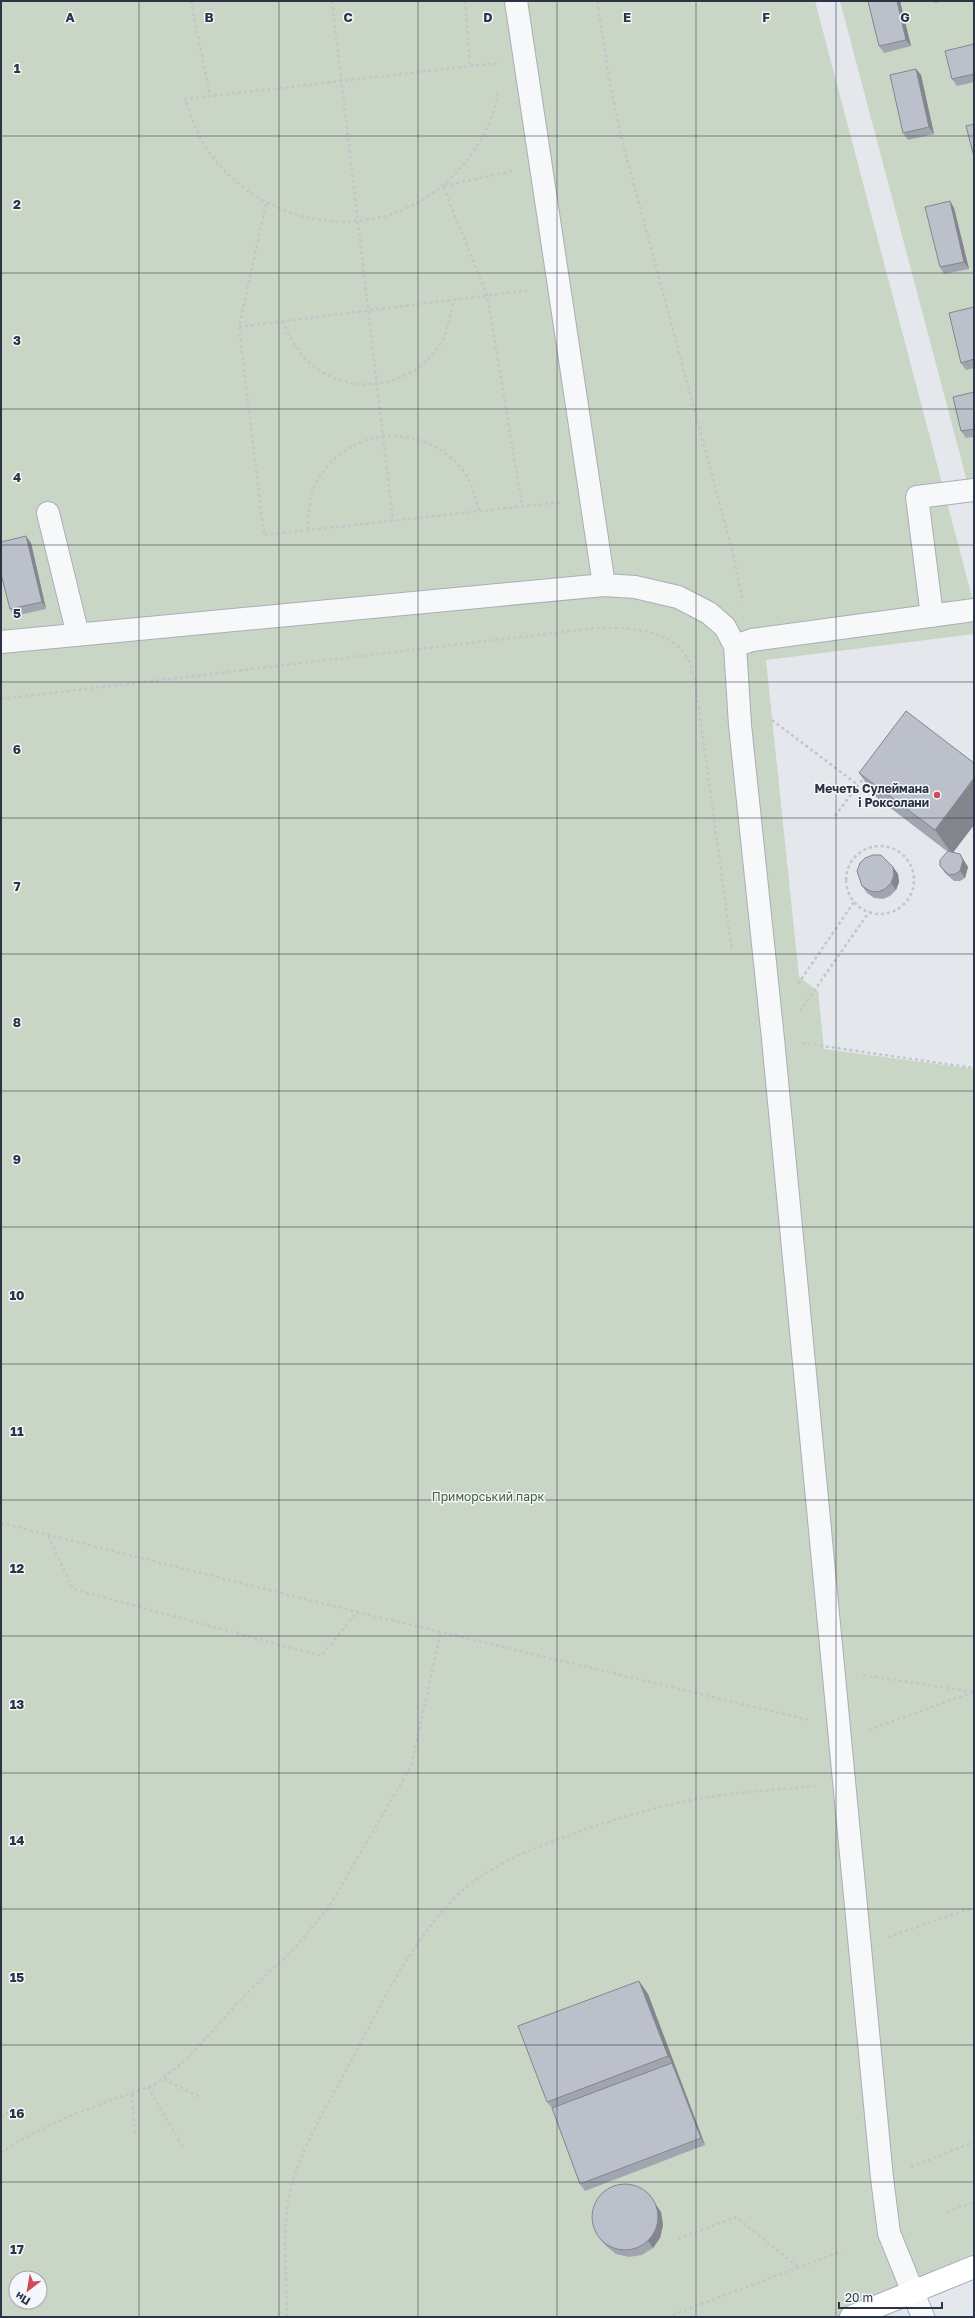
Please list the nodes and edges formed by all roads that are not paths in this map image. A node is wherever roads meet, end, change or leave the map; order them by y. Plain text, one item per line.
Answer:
1 (516, 1) edge
2 (974, 490) edge
3 (48, 513) dead end
4 (604, 586) junction
5 (974, 610) edge
6 (932, 616) junction
7 (78, 635) junction
8 (1, 642) edge
9 (744, 643) junction
10 (974, 2267) edge
11 (913, 2293) junction
12 (851, 2317) edge
13 (923, 2317) edge

1 - 4 street
2 - 6 street
3 - 7 street
4 - 7 street
4 - 9 street
5 - 6 street
6 - 9 street
7 - 8 street
9 - 11 street
10 - 11 main road
11 - 12 main road
11 - 13 street

